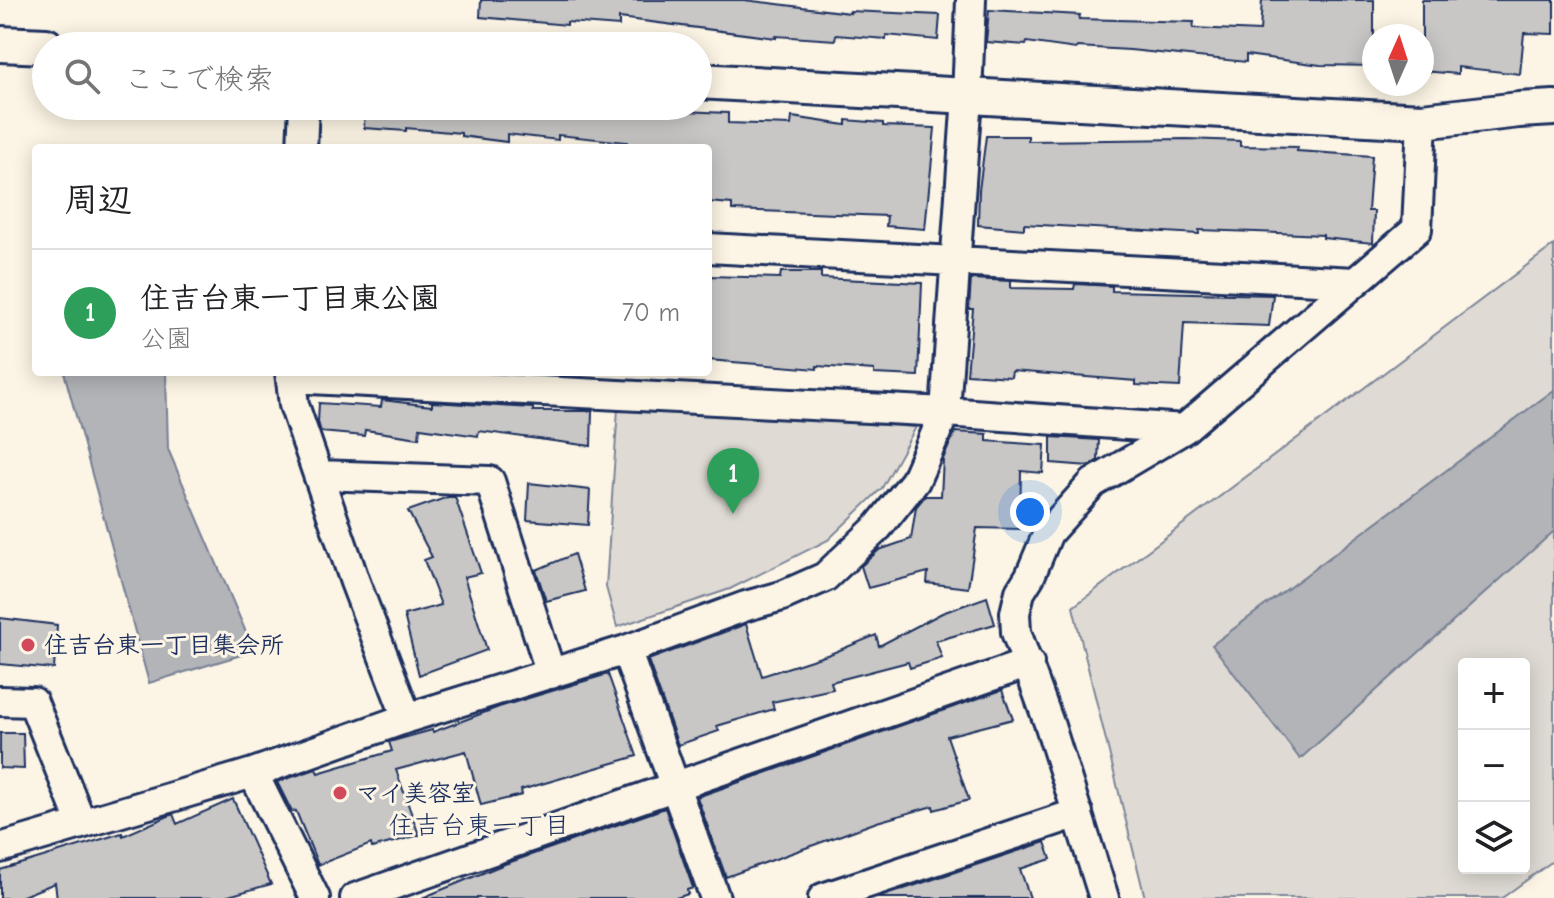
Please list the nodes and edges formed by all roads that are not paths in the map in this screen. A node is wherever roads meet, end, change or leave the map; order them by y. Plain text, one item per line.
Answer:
1 (971, 0) edge
2 (0, 44) edge
3 (32, 45) edge
4 (712, 82) edge
5 (967, 96) junction
6 (1554, 108) edge
7 (303, 120) edge
8 (1422, 121) junction
9 (302, 144) edge
10 (712, 248) edge
11 (955, 261) junction
12 (1355, 282) junction
13 (290, 376) edge
14 (308, 376) edge
15 (945, 412) junction
16 (1184, 429) junction
17 (318, 475) junction
18 (626, 650) junction
19 (1029, 663) junction
20 (551, 674) junction
21 (0, 701) edge
22 (407, 718) junction
23 (253, 773) junction
24 (675, 786) junction
25 (1078, 813) junction
26 (81, 822) junction
27 (0, 848) edge
28 (315, 898) edge
29 (355, 898) edge
30 (715, 898) edge
31 (823, 898) edge
32 (1104, 898) edge

1 - 5 street
2 - 3 street
4 - 5 street
5 - 8 street
5 - 11 street
6 - 8 street
7 - 9 street
8 - 12 street
10 - 11 street
11 - 12 street
11 - 15 street
12 - 16 street
13 - 17 street
14 - 15 street
15 - 16 street
15 - 18 street
16 - 19 street
17 - 20 street
17 - 22 street
18 - 20 street
18 - 24 street
19 - 24 street
19 - 25 street
20 - 22 street
21 - 26 street
22 - 23 street
23 - 26 street
23 - 28 street
24 - 29 street
24 - 30 street
25 - 31 street
25 - 32 street
26 - 27 street

